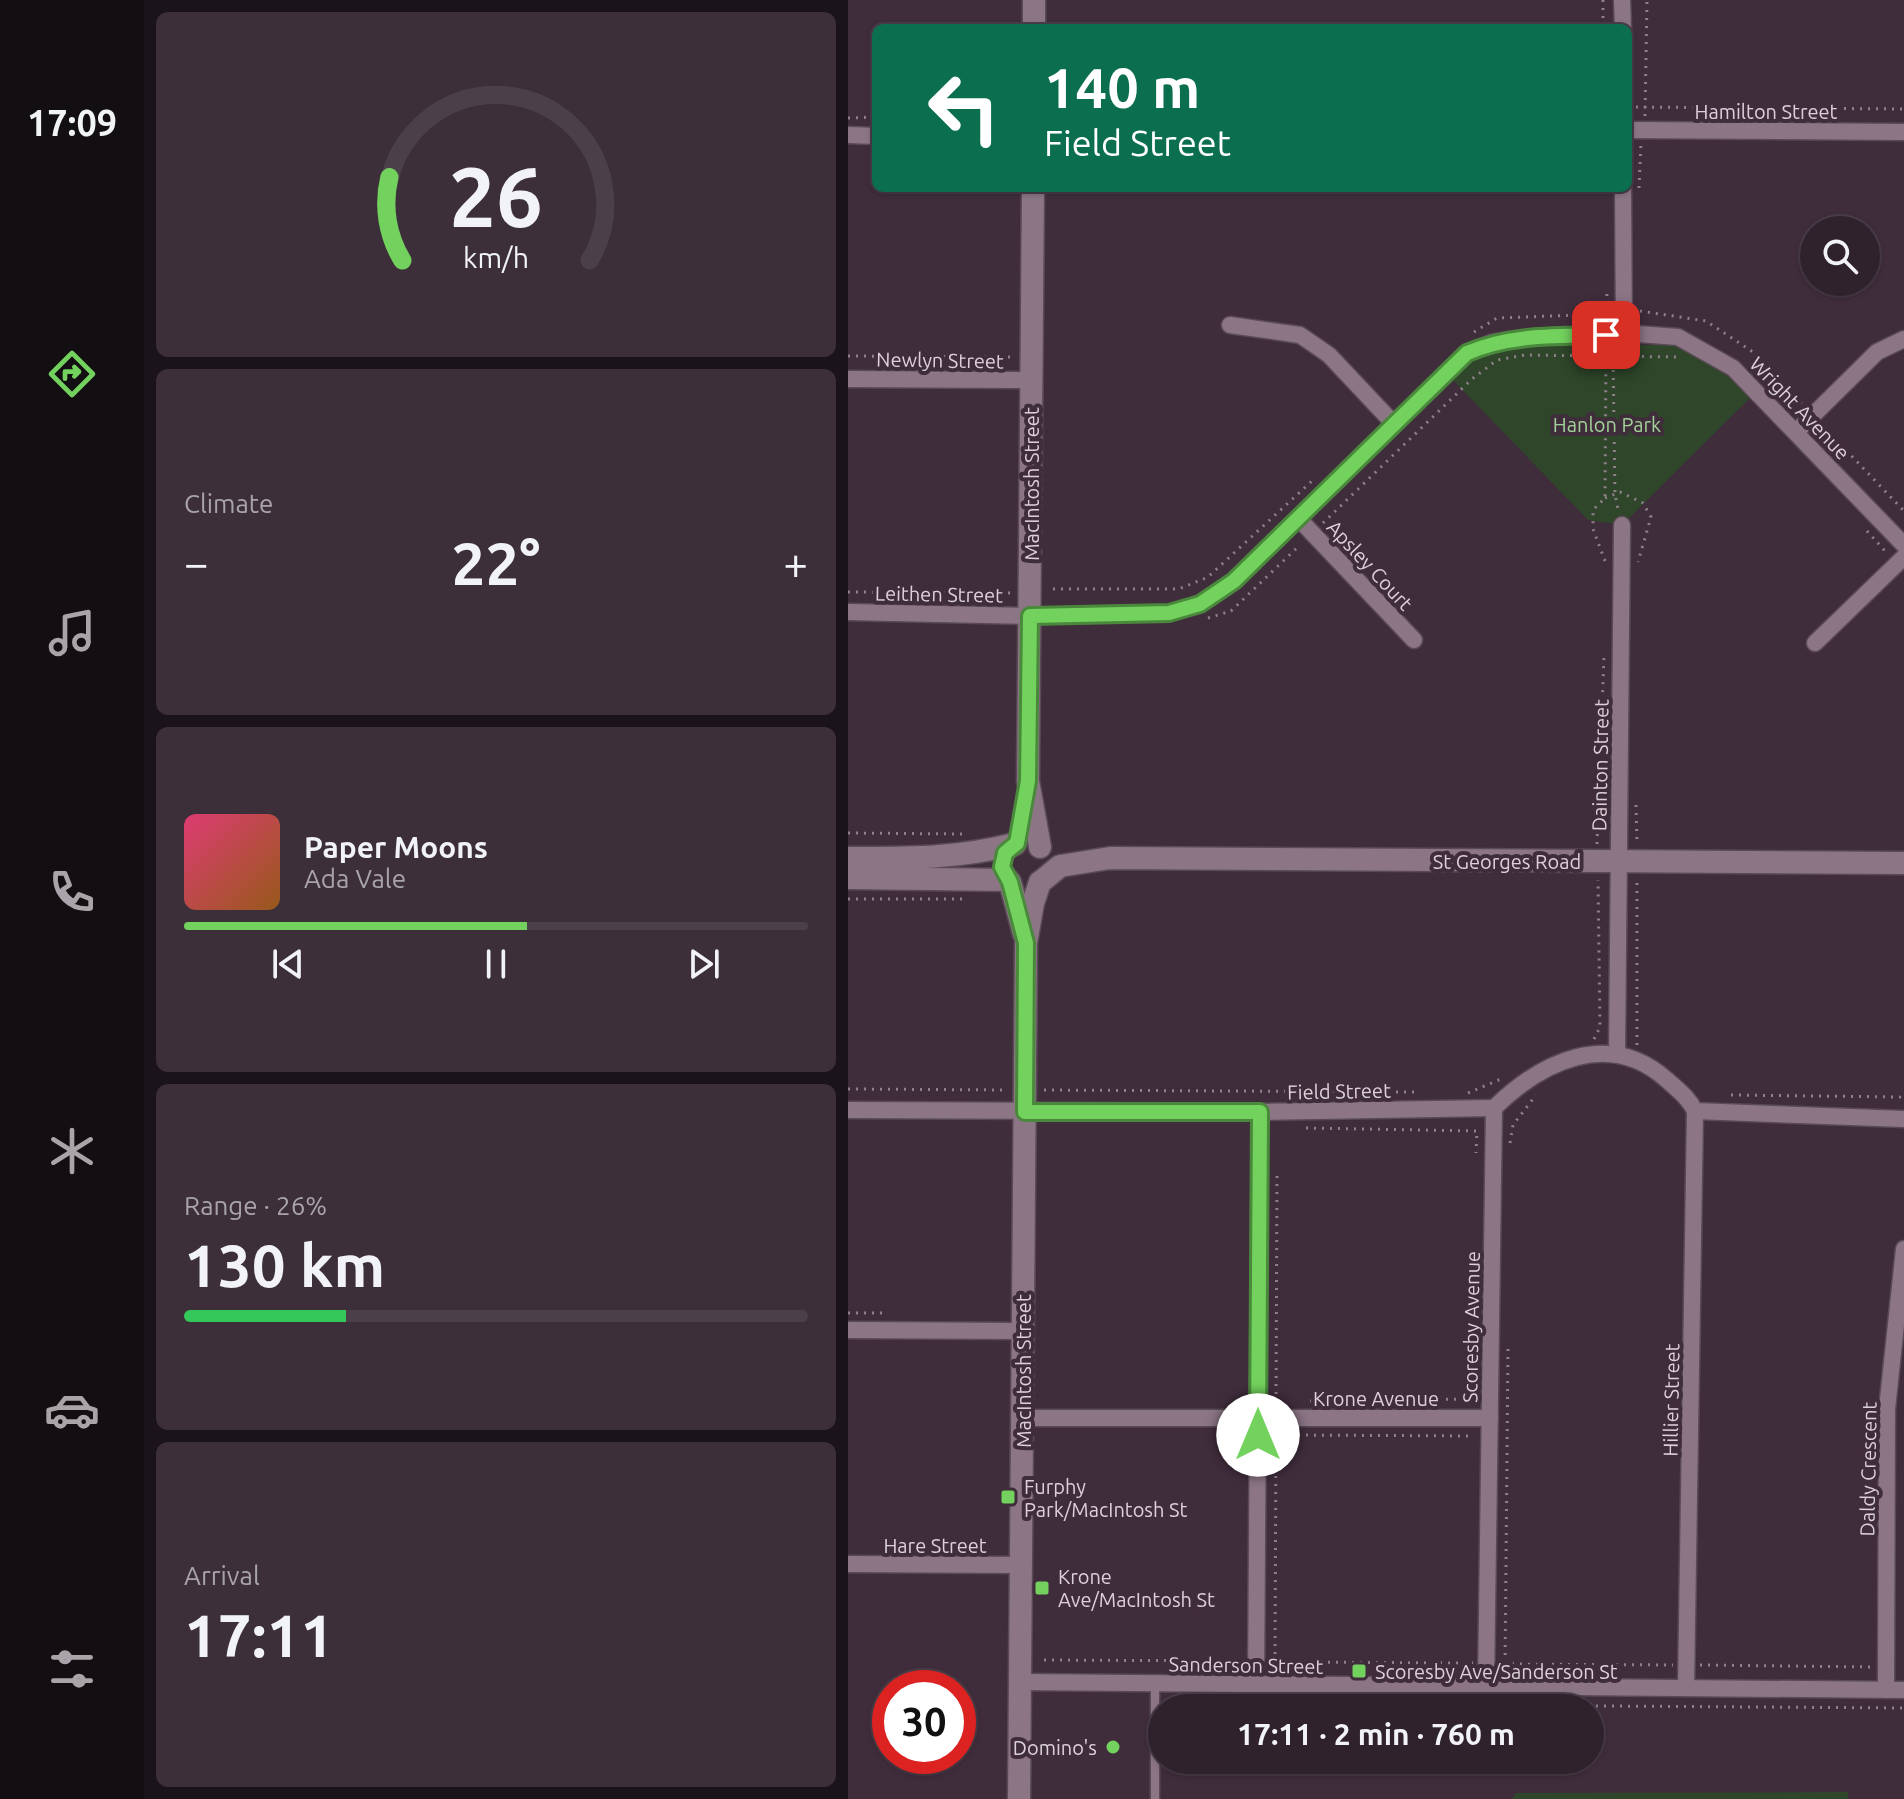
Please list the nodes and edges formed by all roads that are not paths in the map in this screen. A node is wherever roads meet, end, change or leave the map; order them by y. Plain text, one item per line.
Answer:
1 (1034, 0) edge
2 (1622, 0) edge
3 (1034, 24) edge
4 (1623, 24) edge
5 (1635, 130) edge
6 (1904, 132) edge
7 (848, 135) edge
8 (872, 136) edge
9 (1033, 192) edge
10 (1623, 192) edge
11 (1230, 325) dead end
12 (1624, 333) junction
13 (1904, 339) edge
14 (848, 379) edge
15 (1031, 380) junction
16 (1394, 424) junction
17 (1796, 432) junction
18 (1298, 518) junction
19 (1622, 525) road end
20 (1904, 545) edge
21 (1901, 560) edge
22 (848, 612) edge
23 (1030, 616) junction
24 (1414, 640) dead end
25 (1815, 643) dead end
26 (1028, 781) junction
27 (1016, 843) junction
28 (1041, 847) junction
29 (848, 858) edge
30 (1110, 858) junction
31 (1608, 861) junction
32 (1904, 863) edge
33 (848, 878) edge
34 (1009, 881) junction
35 (1042, 881) junction
36 (1026, 943) junction
37 (1617, 1049) junction
38 (1025, 1101) junction
39 (1494, 1108) junction
40 (848, 1110) edge
41 (1695, 1111) junction
42 (1268, 1112) junction
43 (1904, 1119) edge
44 (1904, 1249) edge
45 (1901, 1300) edge
46 (848, 1330) edge
47 (1023, 1331) junction
48 (1022, 1418) junction
49 (1258, 1418) junction
50 (1482, 1418) junction
51 (1896, 1494) edge
52 (848, 1564) edge
53 (1021, 1565) junction
54 (1020, 1682) junction
55 (1155, 1684) junction
56 (1256, 1685) junction
57 (1479, 1686) junction
58 (1686, 1688) junction
59 (1886, 1690) junction
60 (1904, 1690) edge
61 (1019, 1799) edge
62 (1155, 1799) edge

1 - 3 street
2 - 4 street
5 - 6 street, Hamilton Street
7 - 8 street
9 - 15 street, MacIntosh Street
10 - 12 street
11 - 16 street
12 - 16 street, Wright Avenue
12 - 17 street, Wright Avenue
13 - 17 street
14 - 15 street, Newlyn Street
15 - 23 street, MacIntosh Street
16 - 18 street, Wright Avenue
17 - 20 street, Wright Avenue
18 - 23 street, Wright Avenue
18 - 24 street, Apsley Court
19 - 31 street, Dainton Street
21 - 25 street
22 - 23 street, Leithen Street
23 - 26 street, MacIntosh Street
26 - 27 street, MacIntosh Street
26 - 28 street, MacIntosh Street
27 - 28 street
27 - 29 street
27 - 34 street
28 - 30 street, St Georges Road
28 - 35 street
30 - 31 street, St Georges Road
30 - 35 street, St Georges Road
31 - 32 street, St Georges Road
31 - 37 street, Dainton Street
33 - 34 street
34 - 35 street
34 - 36 street, MacIntosh Street
35 - 36 street, MacIntosh Street
36 - 38 street, MacIntosh Street
37 - 39 street
37 - 41 street
38 - 40 street, Field Street
38 - 42 street, Field Street
38 - 47 street, MacIntosh Street
39 - 42 street, Field Street
39 - 50 street, Scoresby Avenue
41 - 43 street
41 - 58 street, Hillier Street
42 - 49 street
44 - 45 street, Daldy Crescent
45 - 51 street, Daldy Crescent
46 - 47 street
47 - 48 street, MacIntosh Street
48 - 49 street, Krone Avenue
48 - 53 street, MacIntosh Street
49 - 50 street, Krone Avenue
49 - 56 street
50 - 57 street, Scoresby Avenue
51 - 59 street, Daldy Crescent
52 - 53 street, Hare Street
53 - 54 street, MacIntosh Street
54 - 55 street, Sanderson Street
54 - 61 street, MacIntosh Street
55 - 56 street, Sanderson Street
55 - 62 lane
56 - 57 street, Sanderson Street
57 - 58 street, Sanderson Street
58 - 59 street, Sanderson Street
59 - 60 street, Sanderson Street

